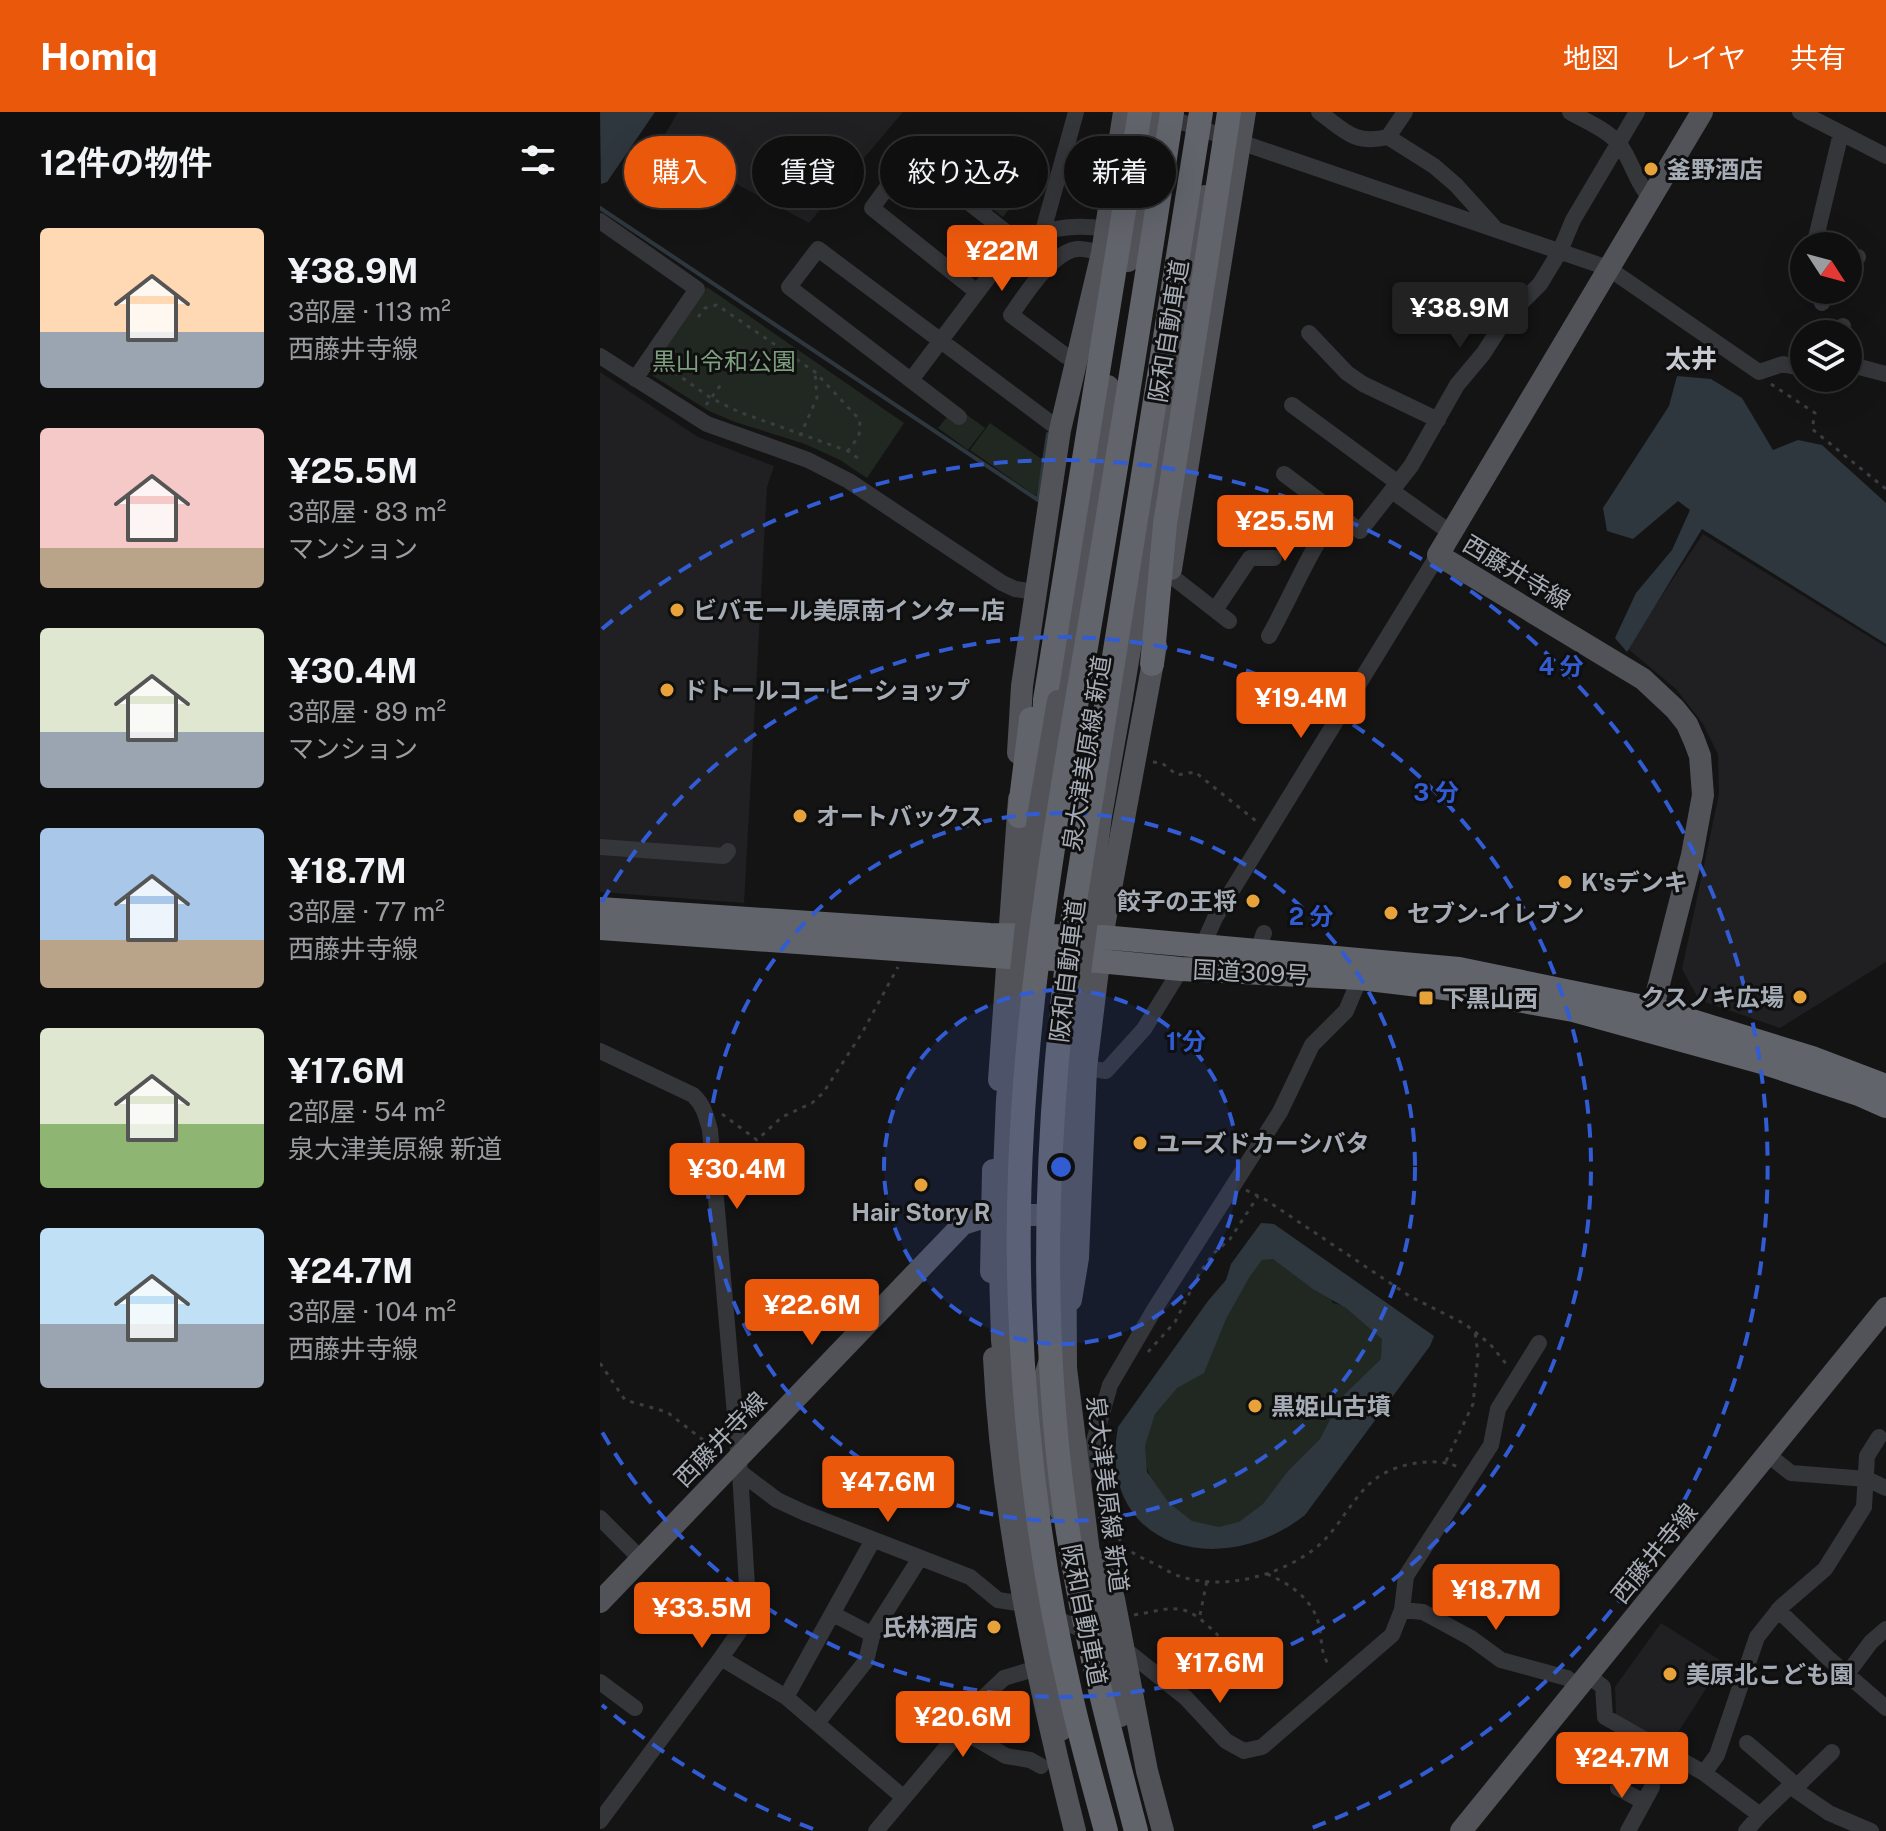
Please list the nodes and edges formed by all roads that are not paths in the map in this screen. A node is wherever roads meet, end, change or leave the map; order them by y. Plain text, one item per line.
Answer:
1 (1076, 112) edge
2 (1124, 112) edge
3 (1154, 112) edge
4 (1201, 112) edge
5 (1229, 112) edge
6 (1245, 112) edge
7 (1319, 112) edge
8 (1405, 112) edge
9 (1570, 112) edge
10 (1637, 112) edge
11 (1702, 112) edge
12 (1800, 112) edge
13 (1217, 123) edge
14 (1841, 133) junction
15 (1388, 137) junction
16 (1240, 142) junction
17 (1619, 144) junction
18 (1863, 144) junction
19 (1886, 156) edge
20 (1886, 168) edge
21 (1650, 198) junction
22 (600, 221) edge
23 (1043, 231) junction
24 (1499, 232) junction
25 (1817, 232) edge
26 (1020, 243) junction
27 (1109, 244) junction
28 (1560, 251) junction
29 (1608, 268) junction
30 (977, 292) junction
31 (1309, 333) dead end
32 (941, 341) junction
33 (600, 356) edge
34 (1076, 358) junction
35 (1790, 366) edge
36 (1862, 368) edge
37 (1886, 374) edge
38 (635, 379) junction
39 (911, 380) junction
40 (1292, 405) dead end
41 (959, 417) dead end
42 (1438, 420) junction
43 (1060, 430) junction
44 (1284, 474) dead end
45 (1395, 487) junction
46 (1337, 513) junction
47 (1451, 533) junction
48 (1438, 555) junction
49 (1274, 558) dead end
50 (1170, 575) junction
51 (1036, 592) junction
52 (1215, 610) junction
53 (1229, 621) dead end
54 (1269, 636) dead end
55 (1152, 664) junction
56 (1052, 700) junction
57 (1029, 816) junction
58 (600, 847) edge
59 (728, 851) dead end
60 (600, 909) edge
61 (600, 928) edge
62 (1203, 945) junction
63 (1008, 947) junction
64 (1100, 949) junction
65 (1181, 969) junction
66 (1360, 978) junction
67 (1650, 1020) junction
68 (600, 1051) edge
69 (1086, 1068) junction
70 (1886, 1086) edge
71 (1886, 1106) edge
72 (991, 1215) junction
73 (1079, 1215) junction
74 (1886, 1308) edge
75 (1539, 1343) dead end
76 (1879, 1437) dead end
77 (1767, 1454) junction
78 (737, 1464) junction
79 (1867, 1479) junction
80 (1886, 1488) edge
81 (600, 1518) edge
82 (1070, 1527) junction
83 (873, 1540) junction
84 (920, 1558) junction
85 (641, 1559) junction
86 (600, 1602) edge
87 (1024, 1604) junction
88 (1402, 1610) junction
89 (1778, 1610) junction
90 (833, 1614) junction
91 (1886, 1629) edge
92 (873, 1635) junction
93 (1124, 1648) junction
94 (721, 1658) junction
95 (1037, 1668) junction
96 (1847, 1674) junction
97 (1583, 1681) junction
98 (600, 1682) edge
99 (786, 1697) junction
100 (635, 1708) dead end
101 (1886, 1708) edge
102 (817, 1723) junction
103 (961, 1730) junction
104 (1747, 1743) dead end
105 (1832, 1752) dead end
106 (1041, 1766) dead end
107 (1704, 1773) junction
108 (1618, 1788) dead end
109 (1792, 1788) junction
110 (904, 1798) junction
111 (1760, 1815) junction
112 (600, 1821) edge
113 (876, 1831) edge
114 (1075, 1831) edge
115 (1087, 1831) edge
116 (1106, 1831) edge
117 (1136, 1831) edge
118 (1153, 1831) edge
119 (1163, 1831) edge
120 (1461, 1831) edge
121 (1628, 1831) edge
122 (1746, 1831) edge
123 (1871, 1831) edge

1 - 23 street
2 - 27 main road
3 - 13 street
3 - 27 highway
3 - 56 main road, 泉大津美原線 新道
3 - 116 highway, 阪和自動車道, bridge
4 - 117 highway, 阪和自動車道, bridge
5 - 55 highway, bridge
6 - 16 main road
7 - 15 street
8 - 15 street
9 - 17 street
10 - 17 street
11 - 21 main road, 西藤井寺線
12 - 14 street
13 - 16 street
13 - 118 main road, 泉大津美原線 新道, bridge
14 - 18 street
14 - 25 street
15 - 24 street
16 - 24 street
16 - 50 main road
17 - 21 street
17 - 28 street
18 - 19 street
18 - 20 street
21 - 29 main road, 西藤井寺線
22 - 38 street
23 - 26 street
23 - 27 street
24 - 28 street
26 - 30 street
26 - 30 street
27 - 34 main road
27 - 34 street
27 - 56 highway
27 - 57 highway
28 - 29 street
28 - 42 street
29 - 35 street
29 - 47 main road, 西藤井寺線
30 - 32 street
31 - 42 street
32 - 39 street
32 - 39 street
32 - 43 street
33 - 38 street
34 - 43 main road
36 - 37 street
38 - 51 street
39 - 41 street
40 - 45 street
42 - 45 street
43 - 51 main road
44 - 46 street
45 - 46 street
45 - 47 street
46 - 54 street
47 - 48 main road, 西藤井寺線
48 - 62 street
48 - 67 main road, 西藤井寺線
49 - 52 street
50 - 52 street
50 - 55 main road
51 - 57 main road
52 - 53 street
55 - 64 main road
56 - 57 highway, bridge
57 - 63 main road
57 - 115 main road, 泉大津美原線 新道, bridge
58 - 59 street
60 - 63 highway, 国道309号
61 - 63 highway, 国道309号
62 - 64 highway, 国道309号
62 - 67 highway, 国道309号
63 - 64 highway, 国道309号
63 - 72 main road
64 - 65 highway, 国道309号
64 - 69 main road
65 - 66 highway, 国道309号
65 - 69 street
66 - 67 highway, 国道309号
66 - 82 street
67 - 70 highway, 国道309号
67 - 71 highway, 国道309号
68 - 78 street
69 - 73 main road
72 - 73 main road, 西藤井寺線
72 - 78 main road, 西藤井寺線
72 - 87 main road
73 - 82 main road
74 - 77 main road, 西藤井寺線
75 - 88 street
76 - 79 street
77 - 79 street
77 - 97 main road, 西藤井寺線
78 - 83 street
78 - 85 main road, 西藤井寺線
78 - 94 street
79 - 80 street
79 - 89 street
81 - 85 street
82 - 93 main road
83 - 84 street
83 - 90 street
84 - 87 street
84 - 92 street
85 - 86 main road, 西藤井寺線
87 - 93 street
87 - 95 main road
88 - 93 street
88 - 97 street
89 - 96 street
89 - 107 street
90 - 92 street
90 - 99 street
91 - 96 street
92 - 102 street
93 - 119 main road
94 - 99 street
94 - 112 street
95 - 103 street
95 - 114 main road
96 - 101 street
97 - 107 street
97 - 120 main road, 西藤井寺線
98 - 100 street
99 - 102 street
102 - 110 street
103 - 106 street
103 - 110 street
104 - 109 street
105 - 109 street
107 - 111 street
108 - 121 street
109 - 111 street
109 - 123 street
110 - 113 street
111 - 122 street

